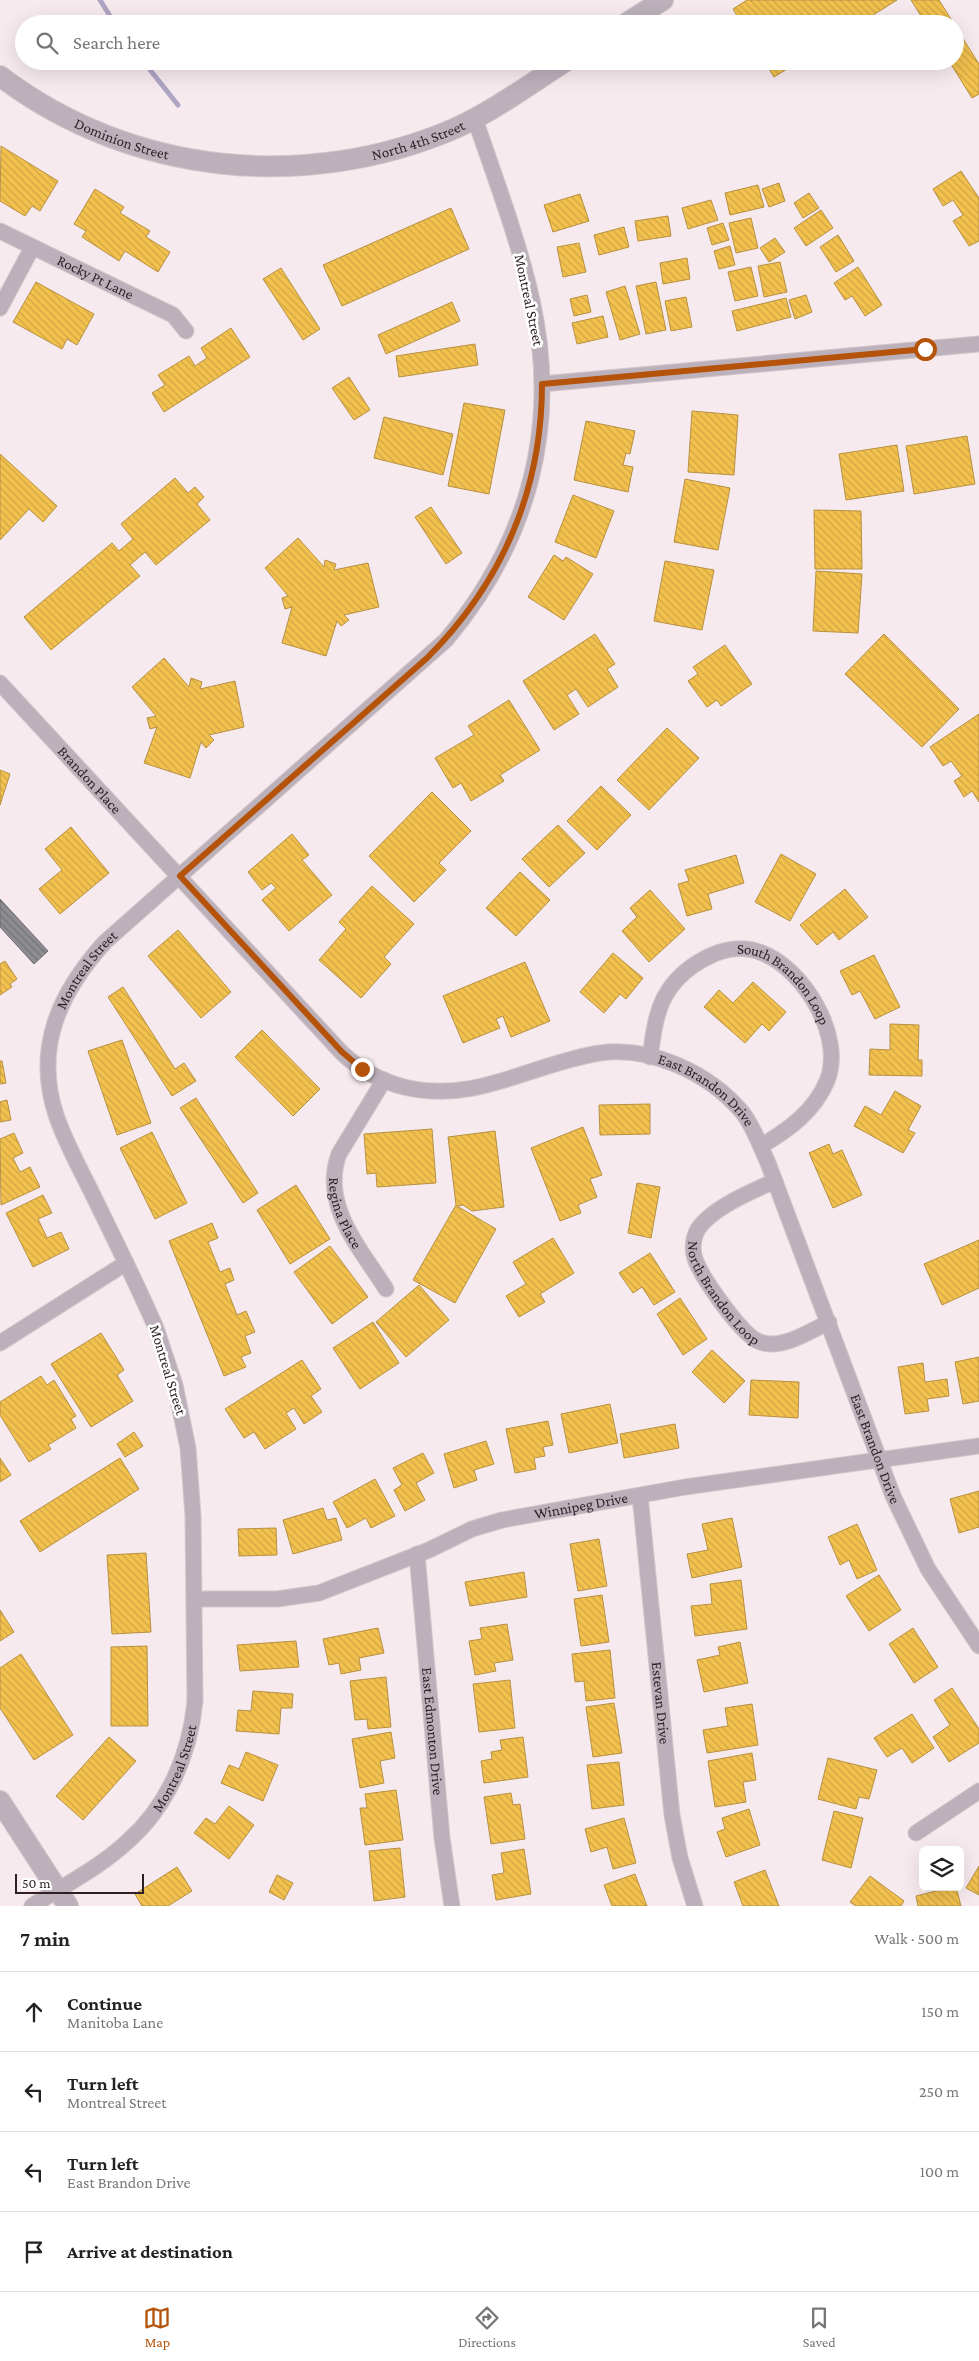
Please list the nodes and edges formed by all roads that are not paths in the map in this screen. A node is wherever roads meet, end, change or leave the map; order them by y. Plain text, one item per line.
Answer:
1 (663, 0) edge
2 (640, 15) edge
3 (552, 70) edge
4 (0, 76) edge
5 (475, 119) junction
6 (254, 167) joint
7 (0, 231) edge
8 (32, 248) junction
9 (0, 308) edge
10 (186, 331) dead end
11 (979, 344) edge
12 (542, 384) junction
13 (0, 683) edge
14 (180, 876) junction
15 (650, 1057) junction
16 (384, 1080) junction
17 (760, 1146) junction
18 (775, 1181) junction
19 (126, 1263) junction
20 (386, 1289) dead end
21 (829, 1322) junction
22 (0, 1343) edge
23 (979, 1446) edge
24 (879, 1461) junction
25 (640, 1496) junction
26 (417, 1554) junction
27 (195, 1599) junction
28 (979, 1646) edge
29 (979, 1791) edge
30 (0, 1800) edge
31 (916, 1832) dead end
32 (63, 1898) edge
33 (32, 1906) edge
34 (452, 1906) edge
35 (695, 1906) edge

1 - 2 street
3 - 5 street, North 4th Street
4 - 6 street, Dominion Street
5 - 6 street, North 4th Street
5 - 12 street, Montreal Street
7 - 8 street, Rocky Pt Lane
8 - 9 street
8 - 10 street, Rocky Pt Lane
11 - 12 street
12 - 14 street, Montreal Street
13 - 14 street, Brandon Place
14 - 16 street, East Brandon Drive
14 - 19 street, Montreal Street
15 - 16 street, East Brandon Drive
15 - 17 street, East Brandon Drive
15 - 17 street, South Brandon Loop
16 - 20 street, Regina Place
17 - 18 street, East Brandon Drive
18 - 21 street, East Brandon Drive
18 - 21 street, North Brandon Loop
19 - 22 street
19 - 27 street, Montreal Street
21 - 24 street, East Brandon Drive
23 - 24 street, Winnipeg Drive
24 - 25 street, Winnipeg Drive
24 - 28 street, East Brandon Drive
25 - 26 street, Winnipeg Drive
25 - 35 street, Estevan Drive
26 - 27 street, Winnipeg Drive
26 - 34 street, East Edmonton Drive
27 - 32 street, Montreal Street
29 - 31 street
30 - 32 street
32 - 33 street, Montreal Street

